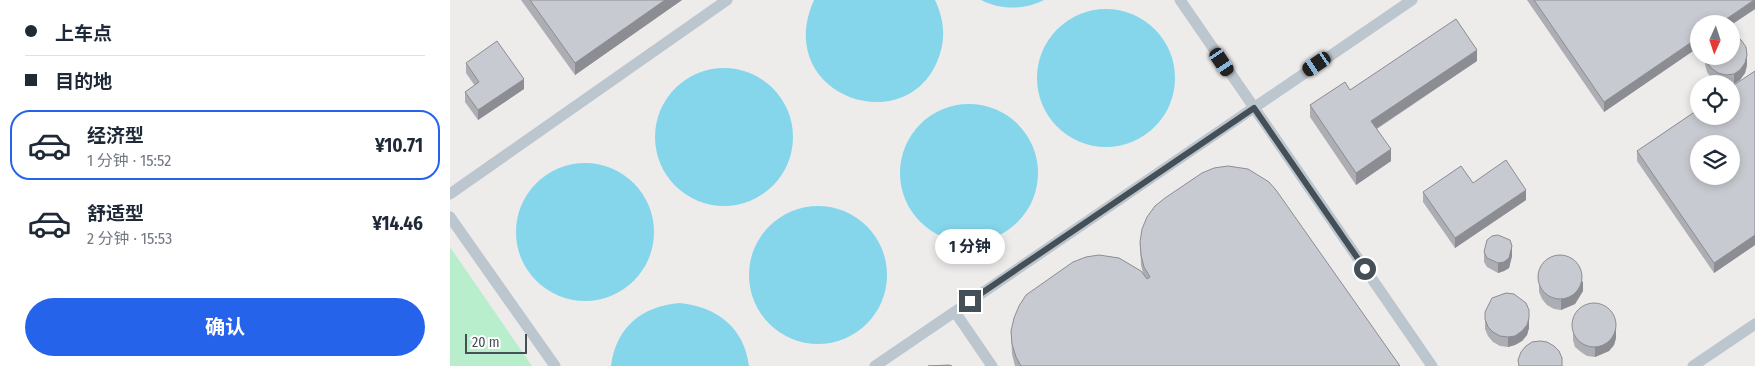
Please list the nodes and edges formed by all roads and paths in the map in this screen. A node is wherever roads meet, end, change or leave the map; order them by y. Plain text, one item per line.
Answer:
1 (727, 0) edge
2 (1180, 0) edge
3 (1412, 0) edge
4 (1254, 108) junction
5 (450, 194) edge
6 (450, 217) edge
7 (954, 312) junction
8 (1755, 324) edge
9 (555, 366) edge
10 (875, 366) edge
11 (992, 366) edge
12 (1432, 366) edge
13 (1693, 366) edge

1 - 5 lane
2 - 4 lane
3 - 4 lane
4 - 7 lane
4 - 12 lane
6 - 9 lane
7 - 10 lane
7 - 11 lane
8 - 13 lane

